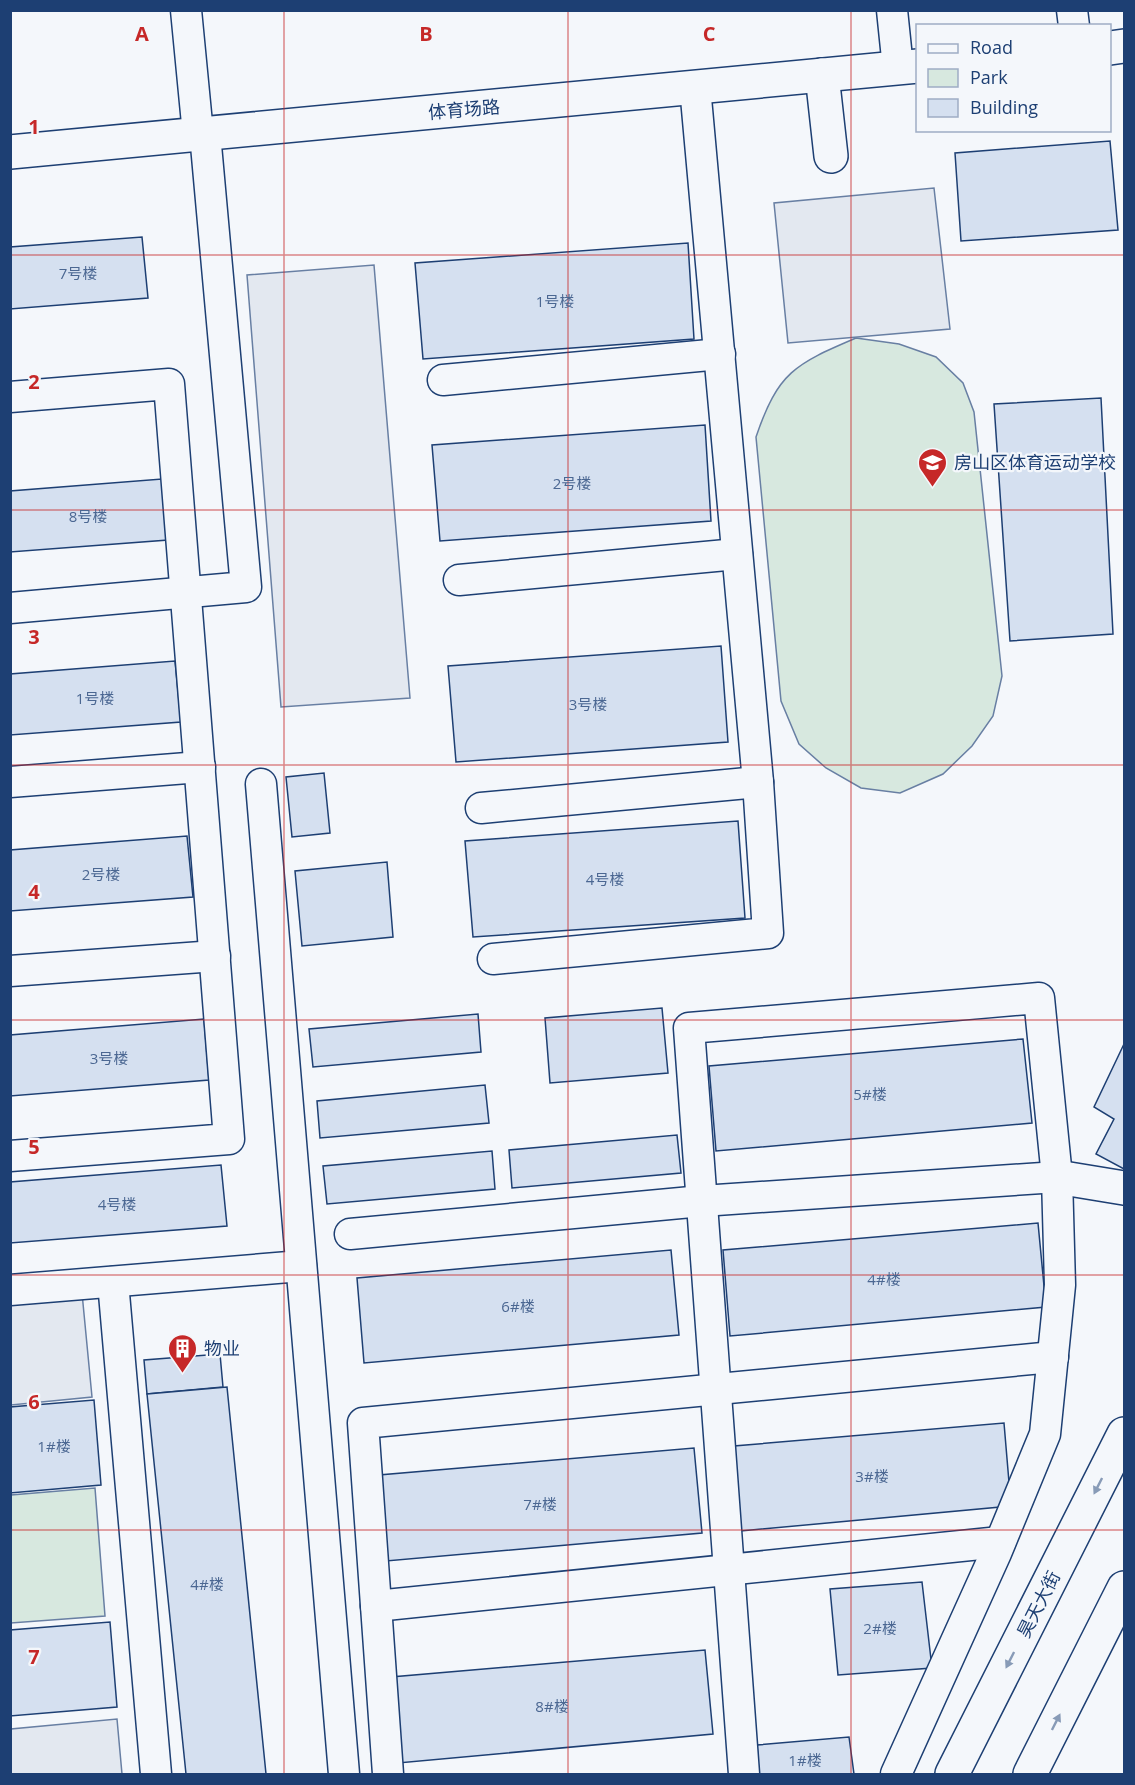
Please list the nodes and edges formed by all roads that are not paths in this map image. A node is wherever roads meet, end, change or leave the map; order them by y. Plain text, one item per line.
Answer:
1 (186, 10) edge
2 (892, 10) edge
3 (908, 67) edge
4 (822, 75) junction
5 (695, 87) junction
6 (202, 134) junction
7 (10, 152) edge
8 (831, 156) dead end
9 (720, 354) junction
10 (443, 380) dead end
11 (10, 397) edge
12 (737, 554) junction
13 (459, 580) dead end
14 (10, 608) edge
15 (200, 767) junction
16 (10, 782) edge
17 (758, 782) junction
18 (261, 784) dead end
19 (481, 808) dead end
20 (215, 956) junction
21 (493, 959) dead end
22 (10, 971) edge
23 (10, 1156) edge
24 (1057, 1177) junction
25 (1125, 1188) edge
26 (702, 1201) junction
27 (350, 1234) dead end
28 (302, 1266) junction
29 (113, 1282) junction
30 (10, 1290) edge
31 (1053, 1357) junction
32 (716, 1390) junction
33 (1125, 1434) edge
34 (1000, 1542) junction
35 (729, 1572) junction
36 (1125, 1588) edge
37 (376, 1606) junction
38 (156, 1774) edge
39 (344, 1774) edge
40 (388, 1774) edge
41 (744, 1774) edge
42 (896, 1774) edge
43 (952, 1774) edge
44 (1030, 1774) edge

1 - 6 street
2 - 3 street
3 - 4 street, 体育场路
4 - 5 street, 体育场路
4 - 8 street
5 - 6 street, 体育场路
5 - 9 street
6 - 7 street, 体育场路
6 - 14 street
9 - 10 street
9 - 12 street
11 - 15 street
12 - 13 street
12 - 17 street
15 - 16 street
15 - 20 street
17 - 19 street
17 - 21 street
18 - 28 street
20 - 22 street
20 - 23 street
24 - 25 street
24 - 26 street
24 - 26 street
24 - 31 street
26 - 27 street
26 - 32 street
28 - 29 street
28 - 39 street
29 - 30 street
29 - 38 street
31 - 32 street
31 - 34 street
32 - 35 street
32 - 37 street
33 -> 43 street, 昊天大街
34 - 35 street
34 - 42 street
35 - 37 street
35 - 41 street
44 -> 36 street
37 - 40 street

